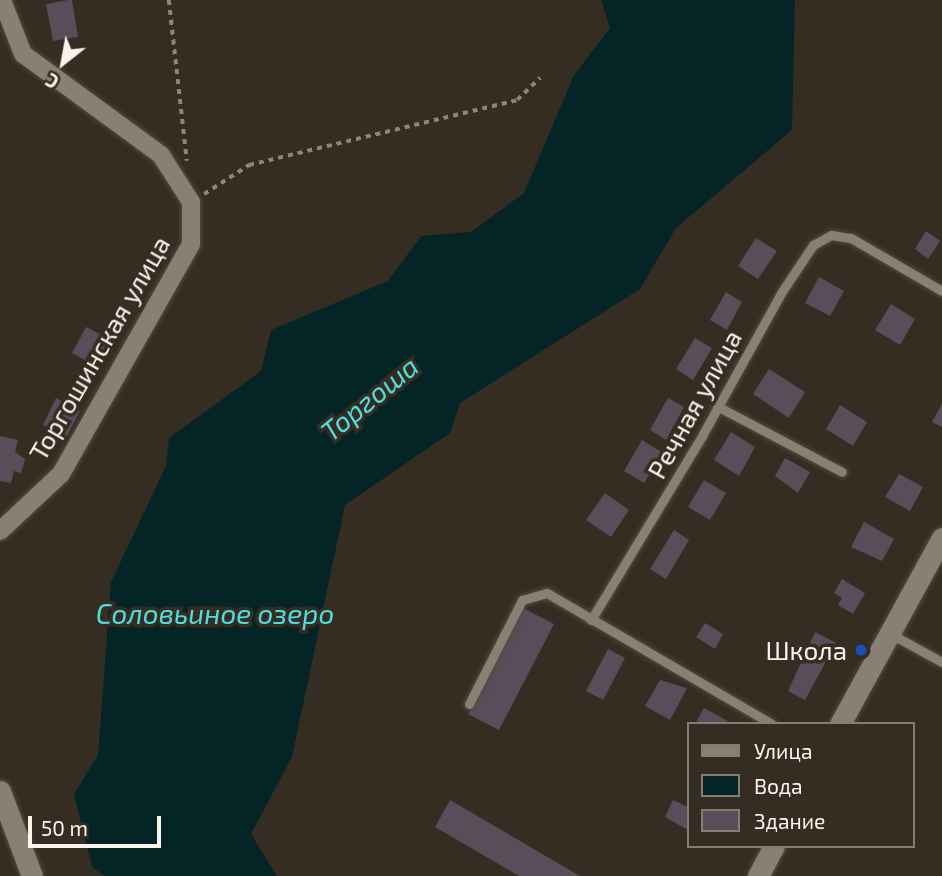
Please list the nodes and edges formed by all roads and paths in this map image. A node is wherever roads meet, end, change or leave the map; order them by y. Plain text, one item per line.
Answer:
1 (2, 0) edge
2 (169, 0) edge
3 (540, 78) dead end
4 (191, 202) junction
5 (942, 291) edge
6 (717, 406) junction
7 (842, 472) dead end
8 (0, 531) edge
9 (942, 538) edge
10 (591, 620) junction
11 (890, 633) junction
12 (942, 662) edge
13 (469, 704) dead end
14 (769, 722) edge
15 (841, 722) edge
16 (0, 791) edge
17 (773, 848) edge
18 (32, 876) edge
19 (758, 876) edge

1 - 4 street
2 - 4 path
3 - 4 path
4 - 8 street, Торгошинская улица
5 - 6 lane, Речная улица
6 - 7 lane
6 - 10 lane, Речная улица
9 - 11 street
10 - 13 lane
10 - 14 lane
11 - 12 lane
11 - 15 street
16 - 18 street
17 - 19 street

